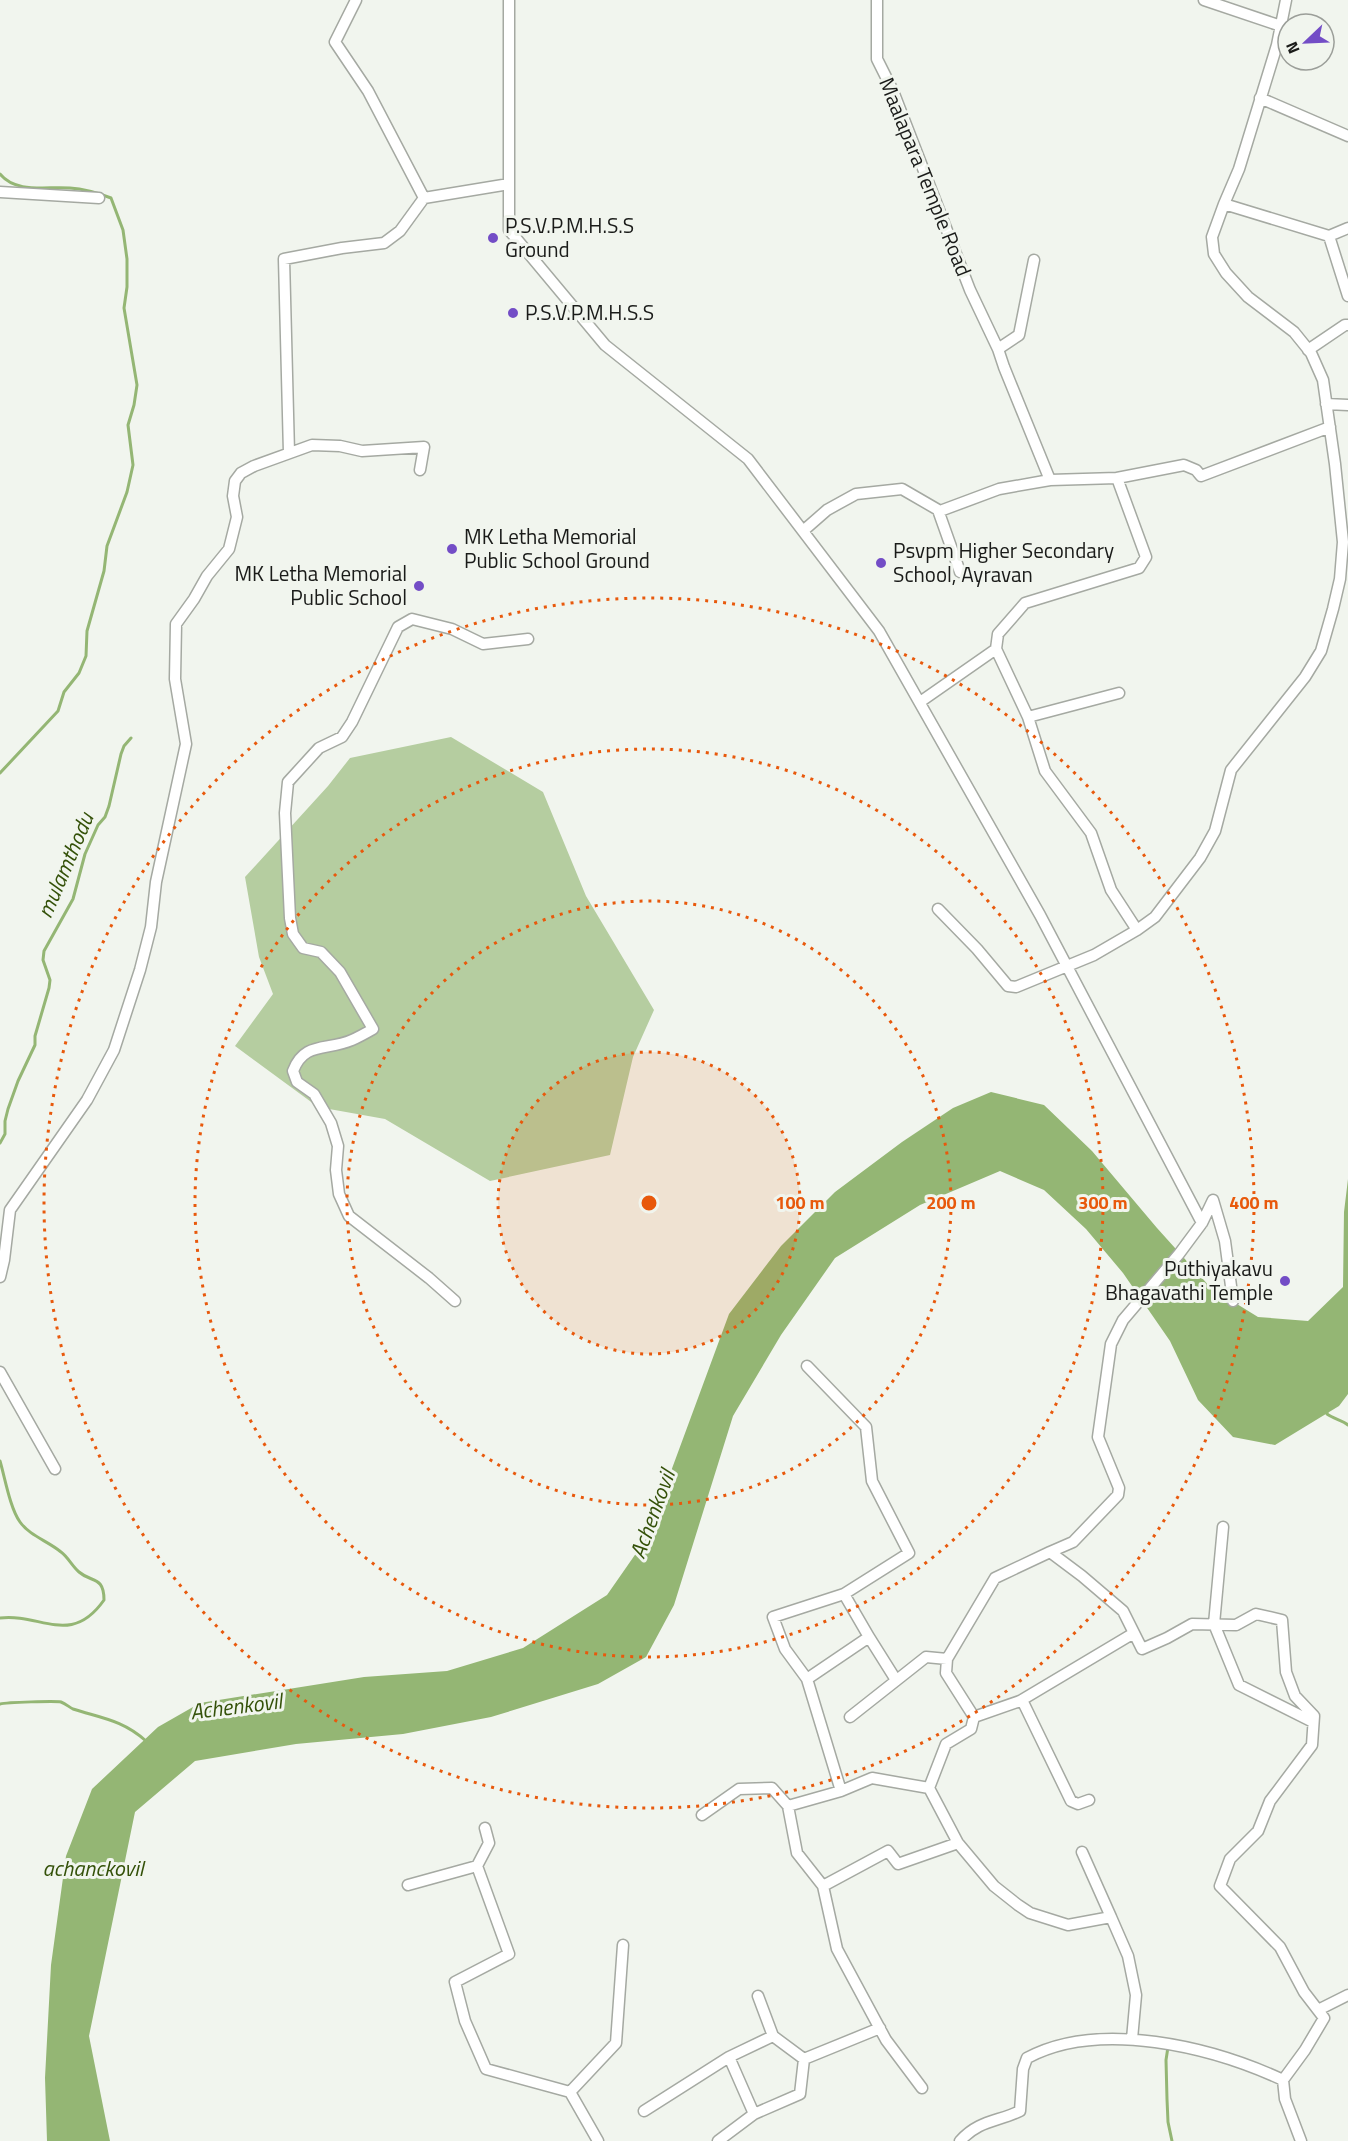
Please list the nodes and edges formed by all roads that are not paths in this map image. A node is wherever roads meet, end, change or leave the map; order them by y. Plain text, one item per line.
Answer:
1 (356, 0) edge
2 (509, 0) edge
3 (877, 0) edge
4 (1204, 0) edge
5 (1276, 24) edge
6 (1276, 48) edge
7 (1260, 98) junction
8 (1348, 136) edge
9 (509, 184) junction
10 (0, 192) edge
11 (99, 198) dead end
12 (424, 198) junction
13 (1224, 204) junction
14 (1348, 228) edge
15 (1329, 236) junction
16 (1034, 260) dead end
17 (1348, 296) edge
18 (1348, 325) edge
19 (998, 349) junction
20 (1308, 350) junction
21 (1326, 404) junction
22 (1348, 405) edge
23 (1330, 428) junction
24 (289, 453) junction
25 (420, 470) dead end
26 (1117, 478) junction
27 (1050, 480) junction
28 (938, 510) junction
29 (803, 531) junction
30 (960, 572) dead end
31 (528, 639) dead end
32 (996, 649) junction
33 (1119, 693) dead end
34 (920, 702) junction
35 (1028, 717) junction
36 (938, 909) dead end
37 (1137, 930) junction
38 (1066, 966) junction
39 (1202, 1223) junction
40 (0, 1277) edge
41 (455, 1301) dead end
42 (1233, 1301) dead end
43 (807, 1366) dead end
44 (0, 1372) edge
45 (55, 1469) dead end
46 (1223, 1527) dead end
47 (1050, 1552) junction
48 (844, 1593) junction
49 (1214, 1624) junction
50 (1134, 1633) junction
51 (869, 1637) junction
52 (947, 1659) junction
53 (807, 1679) junction
54 (896, 1680) junction
55 (1022, 1700) junction
56 (850, 1717) dead end
57 (974, 1717) junction
58 (1313, 1722) junction
59 (929, 1788) junction
60 (841, 1791) junction
61 (1089, 1800) dead end
62 (788, 1806) junction
63 (702, 1815) dead end
64 (485, 1828) dead end
65 (958, 1843) junction
66 (1082, 1852) dead end
67 (477, 1866) junction
68 (408, 1885) dead end
69 (823, 1886) junction
70 (1111, 1917) junction
71 (623, 1945) dead end
72 (1348, 1995) edge
73 (758, 1996) dead end
74 (1318, 2010) junction
75 (880, 2028) junction
76 (773, 2036) junction
77 (1132, 2039) junction
78 (729, 2057) junction
79 (804, 2059) junction
80 (1283, 2080) junction
81 (922, 2088) dead end
82 (570, 2092) junction
83 (644, 2111) dead end
84 (754, 2114) junction
85 (598, 2141) edge
86 (718, 2141) edge
87 (960, 2141) edge
88 (1301, 2141) edge

1 - 12 street
2 - 9 street
3 - 19 street, Maalapara Temple Road
4 - 5 street
6 - 7 street
7 - 8 street
7 - 13 street
9 - 12 street
9 - 29 street
10 - 11 street
12 - 24 street
13 - 15 street
13 - 20 street
14 - 15 street
15 - 17 street
16 - 19 street
18 - 20 street
19 - 27 street, Maalapara Temple Road
20 - 21 street
21 - 22 street
21 - 23 street
23 - 26 street
23 - 37 street
24 - 25 street
24 - 40 street
26 - 27 street
26 - 32 street
27 - 28 street
28 - 29 street
28 - 30 street
29 - 34 street
31 - 41 street
32 - 34 street
32 - 35 street
33 - 35 street
34 - 38 street
35 - 37 street
36 - 38 street
37 - 38 street
38 - 39 street
39 - 42 street
39 - 47 street
43 - 48 street
44 - 45 street
46 - 49 street
47 - 50 street
47 - 52 street
48 - 51 street
48 - 53 street
49 - 50 street
49 - 58 street
49 - 58 street
50 - 55 street
51 - 53 street
51 - 54 street
52 - 54 street
52 - 57 street
53 - 60 street
54 - 56 street
55 - 57 street
55 - 61 street
57 - 59 street
58 - 74 street
59 - 60 street
59 - 65 street
60 - 62 street
62 - 63 street
62 - 69 street
64 - 67 street
65 - 69 street
65 - 70 street
66 - 70 street
67 - 68 street
67 - 82 street
69 - 75 street
70 - 77 street
71 - 82 street
72 - 74 street
73 - 76 street
74 - 80 street
75 - 79 street
75 - 81 street
76 - 78 street
76 - 79 street
77 - 80 street
77 - 87 street
78 - 83 street
78 - 84 street
79 - 84 street
80 - 88 street
82 - 85 street
84 - 86 street

